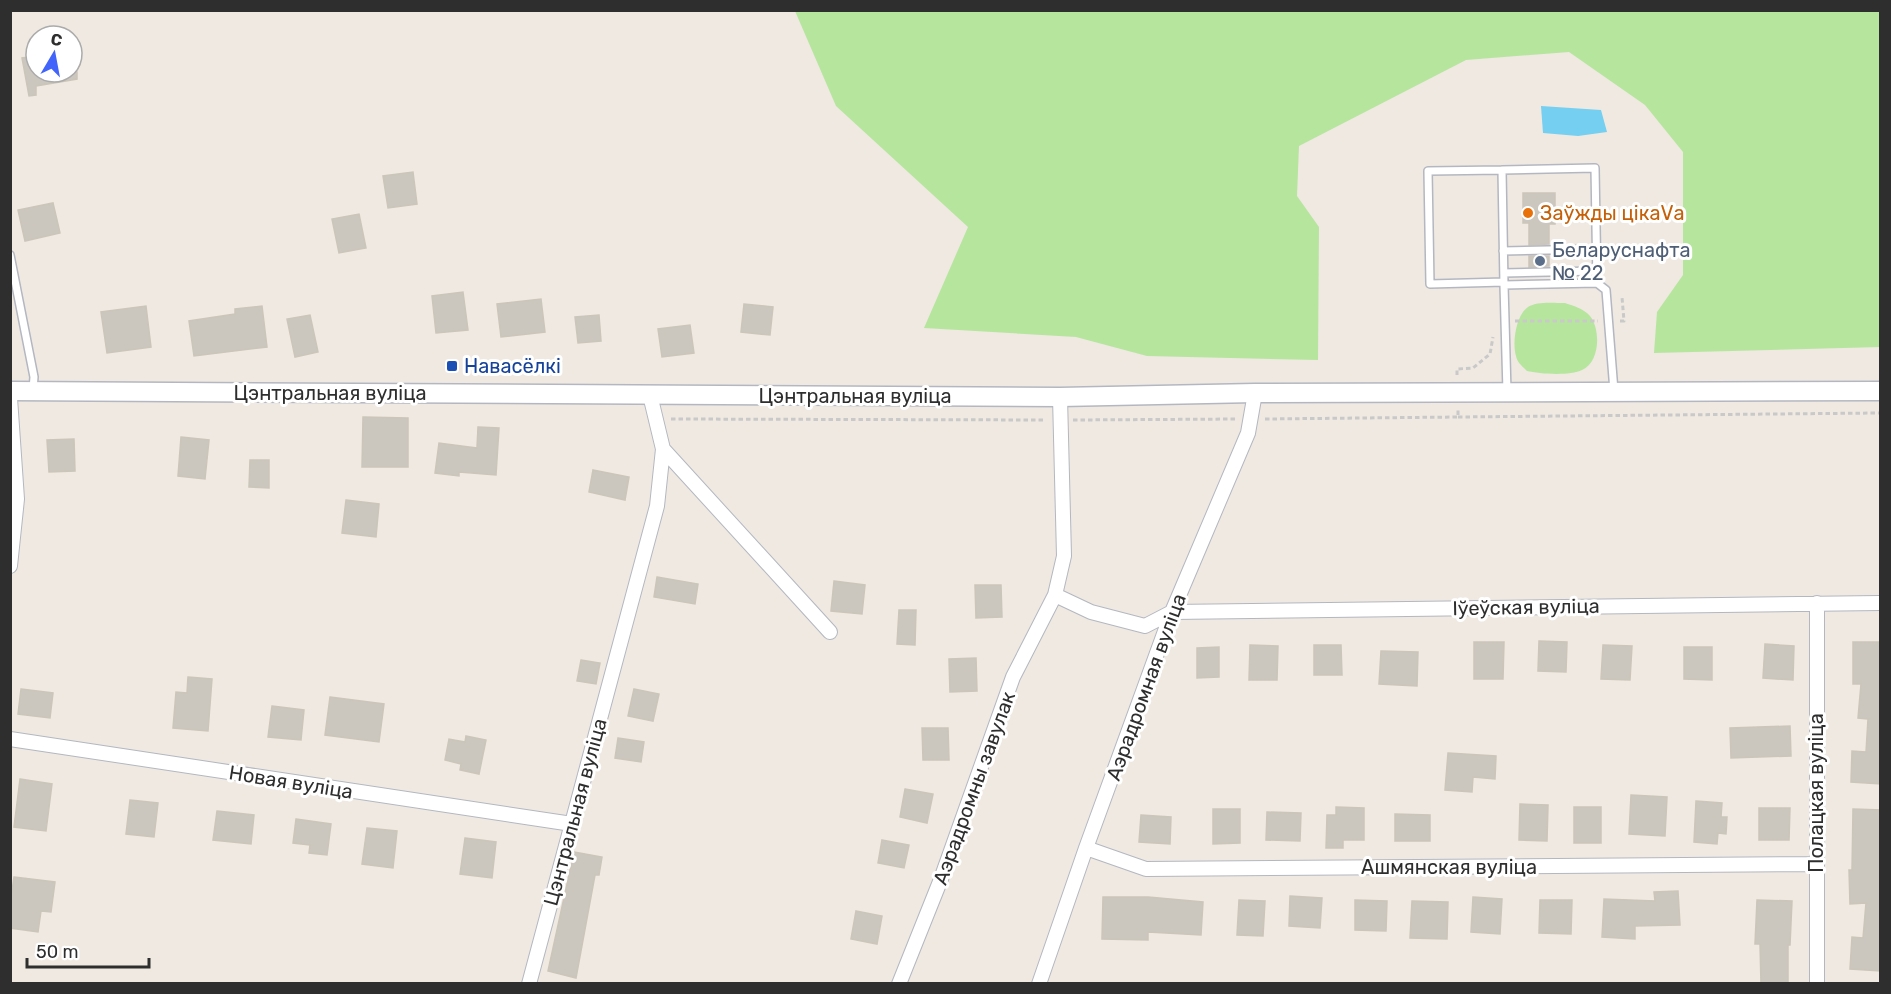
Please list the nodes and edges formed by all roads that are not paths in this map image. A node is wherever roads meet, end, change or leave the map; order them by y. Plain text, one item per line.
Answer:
1 (1502, 170) junction
2 (1596, 249) junction
3 (1503, 251) junction
4 (10, 255) edge
5 (1597, 271) junction
6 (1504, 273) junction
7 (1504, 284) junction
8 (1597, 284) junction
9 (33, 391) junction
10 (1614, 391) junction
11 (1881, 391) edge
12 (10, 392) edge
13 (1507, 392) junction
14 (1255, 393) junction
15 (650, 395) junction
16 (10, 398) edge
17 (1060, 398) junction
18 (663, 449) junction
19 (10, 566) edge
20 (1055, 595) junction
21 (1817, 603) junction
22 (1881, 603) edge
23 (1172, 612) junction
24 (830, 632) dead end
25 (10, 740) edge
26 (572, 824) junction
27 (1086, 848) junction
28 (1816, 864) junction
29 (529, 984) edge
30 (899, 984) edge
31 (1039, 984) edge
32 (1817, 984) edge

1 - 2 lane
1 - 3 lane
1 - 7 lane
2 - 3 lane
2 - 5 lane
3 - 6 lane
4 - 9 lane
5 - 6 lane
5 - 8 lane
6 - 7 lane
7 - 8 lane
7 - 13 lane
8 - 10 lane
9 - 12 main road, Цэнтральная вуліца
9 - 15 main road, Цэнтральная вуліца
10 - 11 main road, Цэнтральная вуліца
10 - 13 main road, Цэнтральная вуліца
13 - 14 main road, Цэнтральная вуліца
14 - 17 main road, Цэнтральная вуліца
14 - 23 street, Аэрадромная вуліца
15 - 17 main road, Цэнтральная вуліца
15 - 18 street, Цэнтральная вуліца
16 - 19 street
17 - 20 street, Аэрадромны завулак
18 - 24 street
18 - 26 street, Цэнтральная вуліца
20 - 23 street
20 - 30 street, Аэрадромны завулак
21 - 22 street, Іўеўская вуліца
21 - 23 street, Іўеўская вуліца
21 - 28 street, Полацкая вуліца
23 - 27 street, Аэрадромная вуліца
25 - 26 street, Новая вуліца
26 - 29 street, Цэнтральная вуліца
27 - 28 street, Ашмянская вуліца
27 - 31 street, Аэрадромная вуліца
28 - 32 street, Полацкая вуліца

